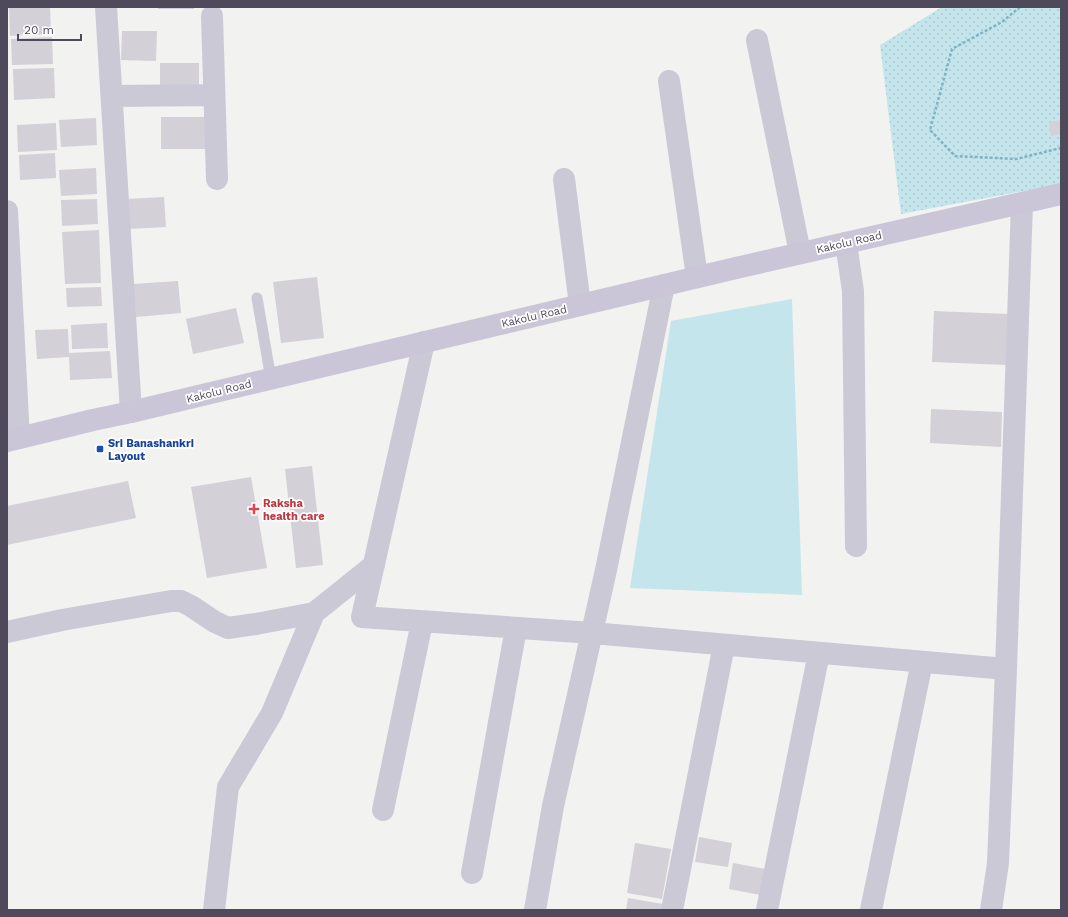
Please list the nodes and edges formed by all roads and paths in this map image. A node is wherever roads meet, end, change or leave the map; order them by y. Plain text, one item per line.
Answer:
1 (106, 7) edge
2 (1020, 7) edge
3 (212, 16) dead end
4 (757, 40) dead end
5 (669, 81) dead end
6 (214, 95) junction
7 (112, 96) junction
8 (1061, 148) edge
9 (217, 180) dead end
10 (564, 180) dead end
11 (1061, 194) edge
12 (1022, 203) junction
13 (7, 211) edge
14 (846, 243) junction
15 (800, 253) junction
16 (698, 277) junction
17 (664, 285) junction
18 (257, 298) dead end
19 (580, 305) junction
20 (424, 342) junction
21 (271, 379) junction
22 (131, 412) junction
23 (13, 439) edge
24 (856, 546) dead end
25 (374, 565) junction
26 (314, 613) junction
27 (422, 622) junction
28 (516, 628) junction
29 (7, 632) edge
30 (592, 634) junction
31 (724, 645) junction
32 (819, 653) junction
33 (922, 662) junction
34 (1006, 669) junction
35 (384, 810) dead end
36 (472, 873) dead end
37 (214, 910) edge
38 (535, 910) edge
39 (672, 910) edge
40 (767, 910) edge
41 (871, 910) edge
42 (991, 910) edge

1 - 7 street
2 - 8 path
3 - 6 street
4 - 15 street
5 - 16 street
6 - 7 street
6 - 9 street
7 - 22 street
10 - 19 street
11 - 12 main road, Kakolu Road
12 - 14 main road, Kakolu Road
12 - 34 street
13 - 23 street
14 - 15 main road, Kakolu Road
14 - 24 street
15 - 16 main road, Kakolu Road
16 - 17 main road, Kakolu Road
17 - 19 main road, Kakolu Road
17 - 30 street
18 - 21 lane
19 - 20 main road, Kakolu Road
20 - 21 main road, Kakolu Road
20 - 25 street
21 - 22 main road, Kakolu Road
22 - 23 main road, Kakolu Road
25 - 26 street
25 - 27 street
26 - 29 street
26 - 37 street
27 - 28 street
27 - 35 street
28 - 30 street
28 - 36 street
30 - 31 street
30 - 38 street
31 - 32 street
31 - 39 street
32 - 33 street
32 - 40 street
33 - 34 street
33 - 41 street
34 - 42 street

